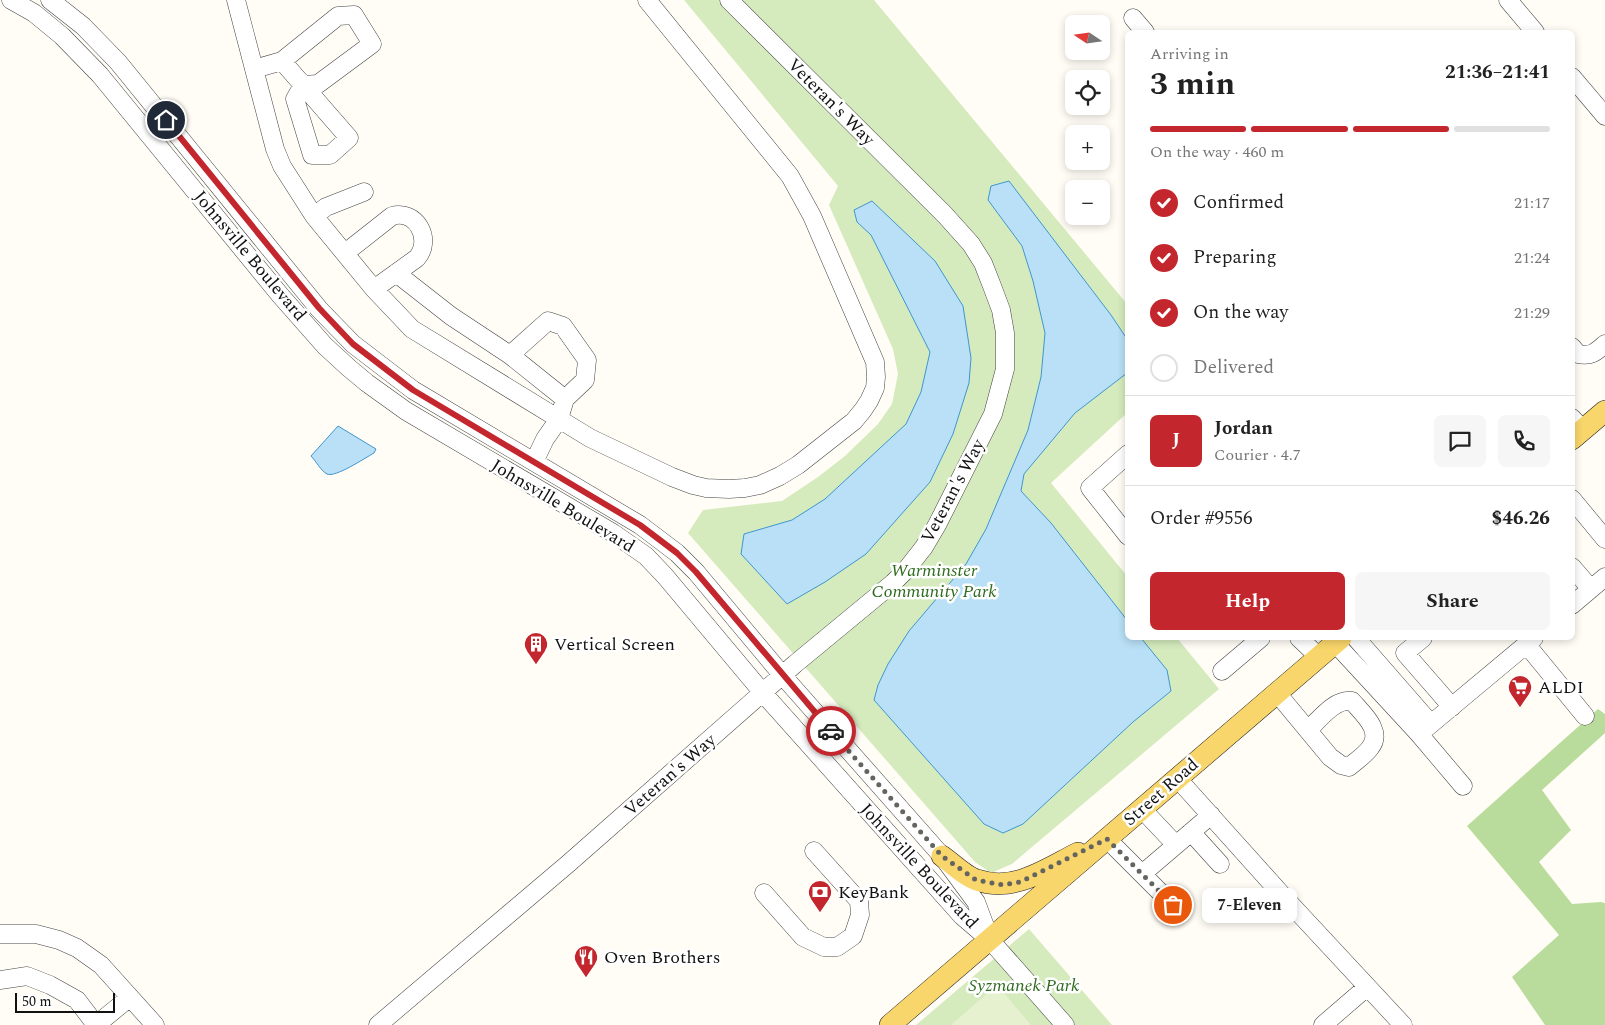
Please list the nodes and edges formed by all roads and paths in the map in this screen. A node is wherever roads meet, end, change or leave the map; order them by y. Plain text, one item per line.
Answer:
1 (11, 0) edge
2 (50, 0) edge
3 (236, 0) edge
4 (647, 0) edge
5 (729, 0) edge
6 (1508, 0) edge
7 (1133, 18) dead end
8 (1143, 30) edge
9 (1529, 30) edge
10 (282, 61) junction
11 (254, 69) junction
12 (1575, 81) edge
13 (1605, 116) edge
14 (364, 192) dead end
15 (314, 216) junction
16 (345, 253) junction
17 (396, 273) junction
18 (374, 289) junction
19 (1605, 344) edge
20 (1575, 350) edge
21 (510, 355) junction
22 (565, 399) junction
23 (1605, 411) edge
24 (559, 419) junction
25 (1576, 429) edge
26 (1125, 457) edge
27 (534, 462) junction
28 (1575, 503) edge
29 (1125, 532) edge
30 (1605, 539) edge
31 (1575, 570) edge
32 (1605, 578) edge
33 (1592, 589) junction
34 (1575, 603) edge
35 (1259, 640) edge
36 (1301, 640) edge
37 (1338, 640) edge
38 (1358, 640) edge
39 (1421, 640) edge
40 (1525, 641) edge
41 (1319, 657) junction
42 (1222, 671) dead end
43 (783, 676) junction
44 (1277, 692) junction
45 (763, 693) junction
46 (1452, 707) junction
47 (1585, 716) dead end
48 (1425, 729) junction
49 (1308, 730) dead end
50 (1177, 778) junction
51 (1463, 786) dead end
52 (1142, 809) junction
53 (1211, 815) junction
54 (1191, 832) junction
55 (1107, 839) junction
56 (1176, 845) junction
57 (814, 851) dead end
58 (942, 856) junction
59 (1220, 864) dead end
60 (1142, 874) junction
61 (764, 893) dead end
62 (1173, 905) dead end
63 (0, 934) edge
64 (990, 940) junction
65 (0, 980) edge
66 (1367, 987) junction
67 (129, 998) junction
68 (96, 1025) edge
69 (155, 1025) edge
70 (378, 1025) edge
71 (890, 1025) edge
72 (1066, 1025) edge
73 (1323, 1025) edge
74 (1403, 1025) edge

1 - 45 street, Johnsville Boulevard
2 - 27 street, Johnsville Boulevard
3 - 11 street
4 - 24 street
5 - 43 street, Veteran's Way
6 - 9 street
7 - 8 street
10 - 10 street
10 - 11 street
11 - 15 street
12 - 13 street
14 - 15 street
15 - 16 street
16 - 17 street
16 - 18 street
17 - 18 street
17 - 21 street
18 - 24 street
19 - 20 street
21 - 22 street
21 - 22 street
22 - 24 street
23 - 25 main road
24 - 27 street
26 - 29 street
27 - 43 street, Johnsville Boulevard
28 - 30 street
31 - 33 street
32 - 33 street
33 - 34 street
35 - 42 street
36 - 41 street
37 - 41 main road, Street Road
37 - 48 street
38 - 48 street
39 - 46 street
40 - 46 street
40 - 47 street
41 - 44 main road, Street Road
43 - 45 street, Veteran's Way
43 - 58 street, Johnsville Boulevard
44 - 49 street
44 - 50 main road, Street Road
45 - 64 street, Johnsville Boulevard
45 - 70 street, Veteran's Way
46 - 48 street
48 - 51 street
50 - 52 main road, Street Road
50 - 53 street
52 - 55 main road, Street Road
52 - 56 street
53 - 54 street
53 - 66 street
54 - 56 street
54 - 59 street
55 - 58 main road
55 - 60 street
55 - 64 main road, Street Road
56 - 60 street
57 - 61 street
58 - 64 street, Johnsville Boulevard
60 - 62 street
63 - 67 street
64 - 71 main road, Street Road
64 - 72 street
65 - 68 street
66 - 73 street
66 - 74 street
67 - 68 street
67 - 69 street

